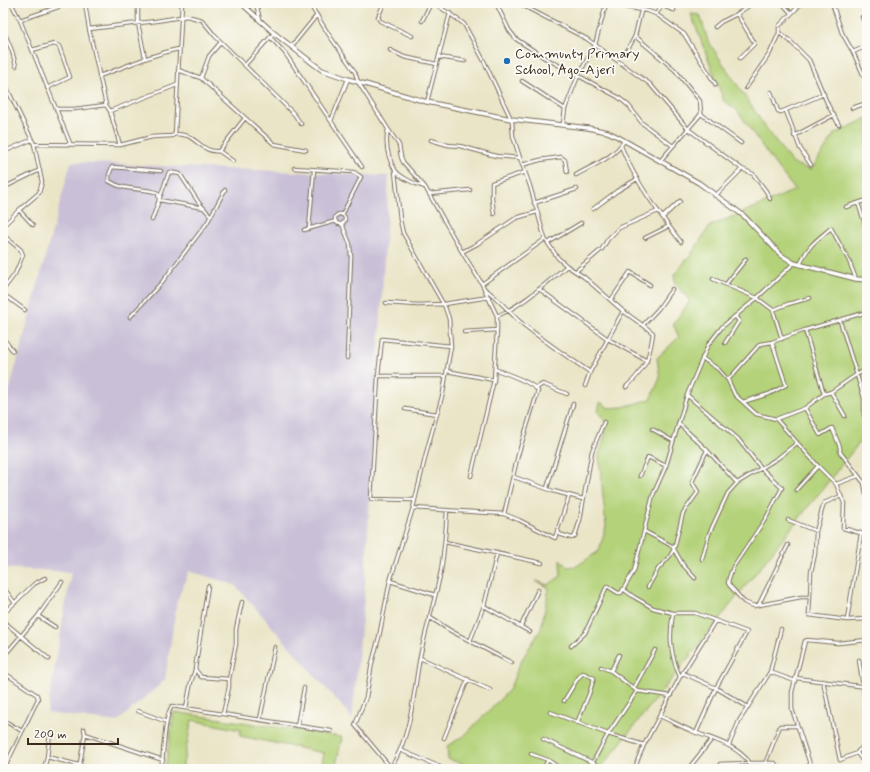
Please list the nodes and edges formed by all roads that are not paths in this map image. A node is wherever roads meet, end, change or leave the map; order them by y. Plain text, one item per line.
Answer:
1 (11, 3) edge
2 (85, 3) edge
3 (138, 3) edge
4 (182, 3) edge
5 (242, 3) edge
6 (256, 3) edge
7 (309, 3) edge
8 (384, 3) edge
9 (432, 3) edge
10 (497, 3) edge
11 (518, 3) edge
12 (753, 3) edge
13 (782, 3) edge
14 (802, 3) edge
15 (832, 3) edge
16 (604, 4) edge
17 (64, 5) dead end
18 (674, 10) dead end
19 (640, 11) junction
20 (450, 13) junction
21 (791, 13) junction
22 (656, 14) junction
23 (738, 14) junction
24 (317, 15) junction
25 (181, 17) junction
26 (862, 17) dead end
27 (20, 20) junction
28 (261, 21) junction
29 (422, 21) dead end
30 (138, 23) junction
31 (715, 27) dead end
32 (867, 27) edge
33 (3, 29) edge
34 (89, 29) junction
35 (274, 33) junction
36 (779, 33) junction
37 (412, 36) dead end
38 (635, 36) junction
39 (270, 37) junction
40 (221, 42) junction
41 (595, 45) junction
42 (867, 46) edge
43 (291, 47) junction
44 (179, 49) junction
45 (32, 50) junction
46 (390, 50) dead end
47 (626, 51) dead end
48 (853, 52) junction
49 (439, 57) junction
50 (145, 58) junction
51 (740, 58) dead end
52 (465, 61) dead end
53 (437, 64) junction
54 (245, 65) junction
55 (16, 66) dead end
56 (178, 70) junction
57 (99, 76) junction
58 (578, 76) junction
59 (200, 78) junction
60 (348, 79) junction
61 (3, 80) edge
62 (522, 81) dead end
63 (358, 82) junction
64 (867, 84) edge
65 (177, 85) junction
66 (716, 85) dead end
67 (47, 88) junction
68 (746, 88) dead end
69 (771, 92) dead end
70 (824, 94) junction
71 (427, 102) junction
72 (867, 103) edge
73 (106, 105) junction
74 (852, 108) dead end
75 (56, 109) junction
76 (565, 109) junction
77 (110, 111) junction
78 (786, 112) junction
79 (701, 114) junction
80 (834, 115) junction
81 (244, 118) junction
82 (511, 119) junction
83 (331, 122) junction
84 (301, 124) dead end
85 (563, 124) junction
86 (839, 125) dead end
87 (388, 129) junction
88 (688, 129) junction
89 (175, 134) junction
90 (794, 136) junction
91 (31, 140) junction
92 (431, 140) dead end
93 (624, 140) junction
94 (742, 143) dead end
95 (34, 144) junction
96 (70, 144) junction
97 (120, 145) junction
98 (621, 146) junction
99 (673, 146) junction
100 (306, 150) dead end
101 (219, 151) junction
102 (3, 152) edge
103 (520, 158) junction
104 (232, 161) dead end
105 (659, 161) junction
106 (522, 165) junction
107 (811, 165) dead end
108 (362, 167) dead end
109 (294, 168) dead end
110 (40, 170) junction
111 (314, 170) junction
112 (742, 170) junction
113 (161, 171) dead end
114 (395, 171) junction
115 (525, 172) junction
116 (567, 172) dead end
117 (576, 175) dead end
118 (637, 179) junction
119 (425, 187) junction
120 (3, 188) edge
121 (577, 189) dead end
122 (225, 190) dead end
123 (470, 190) dead end
124 (429, 194) junction
125 (715, 196) junction
126 (770, 199) dead end
127 (159, 200) junction
128 (680, 200) dead end
129 (867, 200) edge
130 (534, 203) junction
131 (858, 203) junction
132 (846, 207) dead end
133 (204, 208) junction
134 (593, 209) dead end
135 (20, 210) junction
136 (658, 211) junction
137 (537, 212) junction
138 (494, 214) dead end
139 (342, 215) junction
140 (211, 216) junction
141 (662, 216) junction
142 (152, 220) dead end
143 (336, 221) junction
144 (580, 223) dead end
145 (342, 224) junction
146 (33, 225) dead end
147 (3, 226) edge
148 (669, 226) junction
149 (308, 228) junction
150 (304, 230) dead end
151 (867, 230) edge
152 (3, 236) edge
153 (646, 238) dead end
154 (545, 239) junction
155 (681, 242) dead end
156 (548, 243) junction
157 (462, 252) junction
158 (746, 259) dead end
159 (794, 263) junction
160 (800, 265) junction
161 (567, 266) junction
162 (576, 271) junction
163 (713, 279) dead end
164 (856, 279) junction
165 (867, 280) edge
166 (482, 284) junction
167 (650, 284) dead end
168 (726, 284) junction
169 (484, 289) junction
170 (539, 289) junction
171 (672, 289) dead end
172 (3, 290) edge
173 (3, 294) edge
174 (489, 297) junction
175 (757, 298) junction
176 (810, 298) dead end
177 (611, 300) junction
178 (386, 303) dead end
179 (444, 304) junction
180 (25, 310) dead end
181 (773, 310) junction
182 (508, 311) junction
183 (623, 311) junction
184 (867, 312) edge
185 (497, 316) junction
186 (735, 316) junction
187 (130, 317) dead end
188 (840, 321) junction
189 (641, 324) dead end
190 (497, 330) junction
191 (805, 330) junction
192 (464, 332) dead end
193 (3, 338) edge
194 (608, 339) junction
195 (782, 339) junction
196 (772, 342) junction
197 (725, 343) dead end
198 (451, 346) junction
199 (13, 351) dead end
200 (347, 358) dead end
201 (702, 358) junction
202 (647, 361) junction
203 (495, 369) junction
204 (867, 369) edge
205 (448, 371) junction
206 (590, 372) junction
207 (856, 374) junction
208 (378, 376) junction
209 (445, 376) junction
210 (494, 380) junction
211 (728, 380) junction
212 (585, 386) dead end
213 (537, 388) junction
214 (626, 388) dead end
215 (830, 392) junction
216 (567, 394) dead end
217 (824, 394) junction
218 (688, 395) junction
219 (743, 402) junction
220 (573, 404) dead end
221 (805, 408) junction
222 (405, 409) dead end
223 (437, 414) junction
224 (845, 416) dead end
225 (776, 419) junction
226 (604, 422) dead end
227 (867, 422) edge
228 (678, 423) junction
229 (652, 429) dead end
230 (673, 441) junction
231 (797, 443) junction
232 (707, 450) junction
233 (666, 466) junction
234 (818, 466) junction
235 (761, 468) junction
236 (471, 476) dead end
237 (514, 476) junction
238 (640, 476) dead end
239 (858, 476) junction
240 (737, 483) junction
241 (836, 484) junction
242 (547, 488) junction
243 (796, 490) dead end
244 (866, 494) edge
245 (569, 496) junction
246 (841, 496) junction
247 (583, 499) junction
248 (414, 500) junction
249 (413, 508) junction
250 (447, 510) junction
251 (504, 514) junction
252 (788, 520) dead end
253 (558, 530) junction
254 (644, 531) junction
255 (816, 531) junction
256 (861, 534) junction
257 (867, 535) edge
258 (445, 542) junction
259 (788, 545) dead end
260 (674, 549) junction
261 (497, 553) junction
262 (702, 559) dead end
263 (542, 563) dead end
264 (45, 578) dead end
265 (695, 578) dead end
266 (390, 581) junction
267 (62, 582) dead end
268 (208, 586) dead end
269 (3, 587) edge
270 (648, 587) dead end
271 (623, 589) junction
272 (538, 590) dead end
273 (435, 595) junction
274 (810, 597) junction
275 (242, 602) dead end
276 (15, 603) junction
277 (759, 604) junction
278 (484, 606) junction
279 (673, 613) junction
280 (3, 614) edge
281 (38, 616) junction
282 (429, 617) junction
283 (867, 619) edge
284 (847, 620) junction
285 (3, 621) edge
286 (715, 621) junction
287 (521, 626) junction
288 (55, 627) dead end
289 (781, 629) dead end
290 (530, 632) dead end
291 (21, 636) junction
292 (867, 640) edge
293 (470, 641) junction
294 (571, 646) dead end
295 (274, 647) dead end
296 (655, 650) dead end
297 (618, 655) dead end
298 (3, 657) edge
299 (420, 658) junction
300 (49, 659) dead end
301 (859, 660) dead end
302 (512, 663) dead end
303 (601, 667) dead end
304 (195, 669) junction
305 (611, 671) junction
306 (3, 672) edge
307 (770, 672) junction
308 (683, 673) junction
309 (680, 677) junction
310 (228, 679) junction
311 (468, 679) junction
312 (795, 679) junction
313 (823, 681) junction
314 (862, 686) junction
315 (867, 686) edge
316 (304, 688) dead end
317 (634, 688) junction
318 (716, 688) junction
319 (490, 690) dead end
320 (637, 691) junction
321 (670, 696) junction
322 (564, 701) dead end
323 (748, 707) junction
324 (186, 708) junction
325 (138, 711) dead end
326 (550, 712) dead end
327 (867, 713) edge
328 (223, 714) junction
329 (660, 716) junction
330 (260, 719) junction
331 (3, 720) edge
332 (167, 722) junction
333 (578, 722) junction
334 (298, 726) junction
335 (797, 726) junction
336 (84, 728) dead end
337 (22, 731) junction
338 (331, 731) dead end
339 (50, 733) dead end
340 (696, 733) junction
341 (85, 734) junction
342 (608, 734) junction
343 (444, 738) dead end
344 (543, 739) dead end
345 (712, 739) junction
346 (867, 744) edge
347 (729, 745) junction
348 (644, 746) junction
349 (400, 750) junction
350 (857, 753) junction
351 (532, 754) dead end
352 (47, 757) junction
353 (163, 760) junction
354 (548, 760) junction
355 (593, 762) junction
356 (394, 763) junction
357 (750, 763) junction
358 (720, 764) dead end
359 (765, 764) junction
360 (79, 765) junction
361 (867, 767) edge
362 (390, 768) edge
363 (604, 768) dead end
364 (4, 769) edge
365 (44, 769) edge
366 (79, 769) edge
367 (162, 769) edge
368 (399, 769) edge
369 (443, 769) edge
370 (543, 769) edge
371 (560, 769) edge
372 (635, 769) edge
373 (688, 769) edge
374 (777, 769) edge
375 (813, 769) edge

1 - 27 street
2 - 34 street
3 - 30 street
4 - 25 street
5 - 28 main road
6 - 28 street
7 - 24 street
8 - 37 street
9 - 20 street
9 - 29 street
10 - 58 street
11 - 41 street
12 - 23 street
13 - 21 street
14 - 21 street
15 - 48 street
16 - 19 street
16 - 41 street
17 - 27 street
18 - 22 street
19 - 22 street
19 - 38 street
20 - 49 street
20 - 82 street
21 - 36 street
22 - 66 street
23 - 31 street
23 - 51 street
24 - 43 street
24 - 63 street
25 - 30 street
25 - 40 street
25 - 44 street
26 - 32 street
27 - 45 street
28 - 35 main road
30 - 34 street
30 - 50 street
33 - 55 street
34 - 57 street
35 - 39 street
35 - 43 main road
36 - 68 street
36 - 70 street
38 - 47 street
38 - 79 street
39 - 54 street
39 - 83 street
40 - 54 street
40 - 59 street
41 - 58 street
41 - 88 street
42 - 48 street
43 - 60 main road
44 - 50 street
44 - 56 street
45 - 67 street
45 - 67 street
46 - 53 street
48 - 64 street
49 - 52 street
49 - 53 street
50 - 57 street
53 - 71 street
54 - 84 street
56 - 59 street
56 - 65 street
57 - 73 street
58 - 76 street
58 - 99 street
59 - 81 street
60 - 63 main road
60 - 83 street
61 - 91 street
62 - 76 street
63 - 71 main road
63 - 87 street
65 - 77 street
65 - 89 street
67 - 75 street
69 - 78 street
70 - 78 street
70 - 80 street
71 - 82 main road
72 - 74 street
73 - 75 street
73 - 77 street
75 - 96 street
76 - 85 street
77 - 97 street
78 - 90 street
79 - 88 street
79 - 94 street
80 - 86 street
80 - 90 street
81 - 100 street
81 - 101 street
82 - 85 main road
82 - 103 street
83 - 108 street
85 - 93 main road
87 - 114 street
87 - 119 street
88 - 99 street
88 - 112 street
89 - 97 street
89 - 101 street
90 - 107 street
91 - 95 street
91 - 102 street
92 - 103 street
93 - 98 street
93 - 105 main road
95 - 96 street
95 - 110 street
96 - 97 street
98 - 117 street
98 - 118 street
99 - 105 street
101 - 104 street
103 - 106 street
105 - 125 main road
106 - 115 street
106 - 116 street
109 - 111 street
110 - 120 street
110 - 135 street
111 - 139 street
111 - 149 street
112 - 125 street
112 - 126 street
113 - 127 street
114 - 119 street
114 - 179 street
115 - 130 street
115 - 138 street
118 - 134 street
118 - 136 street
119 - 124 street
121 - 130 street
122 - 140 street
123 - 124 street
124 - 157 street
125 - 159 main road
127 - 133 street
127 - 133 street
127 - 142 street
128 - 141 street
129 - 131 street
130 - 137 street
131 - 132 street
131 - 151 street
133 - 140 street
135 - 146 street
135 - 147 street
136 - 141 street
136 - 162 street
137 - 154 street
137 - 157 street
139 - 143 street
139 - 145 street
140 - 187 street
141 - 148 street
143 - 145 street
143 - 149 street
144 - 156 street
145 - 200 street
148 - 153 street
148 - 155 street
149 - 150 street
152 - 172 street
154 - 156 street
154 - 166 street
156 - 161 street
157 - 166 street
158 - 168 street
159 - 160 main road
159 - 175 street
160 - 164 main road
160 - 164 street
161 - 162 street
161 - 170 street
162 - 177 street
163 - 168 street
164 - 165 main road
166 - 169 street
167 - 177 street
168 - 175 street
169 - 174 street
169 - 182 street
170 - 182 street
170 - 194 street
171 - 202 street
173 - 180 street
174 - 179 street
174 - 185 street
175 - 181 street
175 - 186 street
176 - 181 street
177 - 183 street
178 - 179 street
179 - 198 street
181 - 195 street
182 - 185 street
182 - 206 street
183 - 189 street
183 - 194 street
184 - 188 street
185 - 190 street
186 - 197 street
186 - 201 street
188 - 191 street
188 - 207 street
190 - 192 street
190 - 203 street
191 - 195 street
191 - 217 street
193 - 199 street
194 - 202 street
194 - 206 street
195 - 196 street
196 - 211 street
196 - 219 street
198 - 205 street
198 - 208 street
201 - 211 street
201 - 218 street
202 - 214 street
203 - 210 street
203 - 213 street
204 - 207 street
205 - 209 street
205 - 210 street
206 - 212 street
207 - 215 street
207 - 227 street
208 - 209 street
208 - 248 street
209 - 223 street
210 - 236 street
211 - 219 street
213 - 216 street
213 - 237 street
215 - 217 street
215 - 224 street
217 - 221 street
218 - 228 street
218 - 235 street
219 - 225 street
220 - 242 street
221 - 225 street
221 - 239 street
222 - 223 street
223 - 248 street
225 - 231 street
226 - 247 street
228 - 230 street
228 - 232 street
229 - 230 street
230 - 233 street
231 - 234 street
231 - 235 street
232 - 240 street
232 - 260 street
233 - 238 street
233 - 254 street
234 - 241 street
234 - 243 street
235 - 240 street
235 - 277 street
237 - 242 street
237 - 251 street
239 - 241 street
239 - 244 street
240 - 262 street
241 - 246 street
242 - 245 street
245 - 247 street
245 - 253 street
246 - 255 street
246 - 256 street
247 - 253 street
248 - 249 street
249 - 250 street
249 - 266 street
250 - 251 street
250 - 258 street
251 - 253 street
252 - 255 street
254 - 260 street
254 - 271 street
255 - 274 street
256 - 257 street
256 - 284 street
258 - 261 street
258 - 273 street
259 - 277 street
260 - 265 street
260 - 270 street
261 - 263 street
261 - 278 street
264 - 276 street
266 - 273 street
266 - 362 street
267 - 281 street
268 - 304 street
269 - 276 street
271 - 279 street
271 - 294 street
272 - 287 street
273 - 282 street
274 - 277 street
274 - 284 street
275 - 310 street
276 - 280 street
278 - 287 street
278 - 293 street
279 - 286 street
279 - 309 street
281 - 288 street
281 - 291 street
282 - 293 street
282 - 299 street
283 - 284 street
285 - 291 street
286 - 308 street
286 - 318 street
287 - 290 street
289 - 307 street
291 - 298 street
291 - 300 street
292 - 312 street
293 - 302 street
295 - 330 street
296 - 317 street
297 - 305 street
299 - 311 street
299 - 349 street
301 - 314 street
303 - 305 street
304 - 310 street
304 - 324 street
305 - 317 street
306 - 337 street
307 - 312 street
307 - 323 street
308 - 309 street
308 - 318 street
309 - 321 street
310 - 328 street
311 - 319 street
311 - 343 street
312 - 313 street
312 - 335 street
313 - 314 street
313 - 350 street
314 - 315 street
314 - 327 street
316 - 334 street
317 - 320 street
318 - 323 street
318 - 340 street
320 - 321 street
320 - 342 street
321 - 329 street
322 - 333 street
323 - 347 street
324 - 328 street
324 - 332 street
325 - 332 street
326 - 333 street
328 - 330 street
329 - 340 street
329 - 348 street
330 - 334 street
331 - 337 street
332 - 353 street
333 - 342 street
334 - 338 street
335 - 359 street
335 - 375 street
336 - 341 street
337 - 364 street
339 - 352 street
340 - 345 street
341 - 353 street
341 - 360 street
342 - 348 street
342 - 355 street
344 - 355 street
345 - 347 street
345 - 373 street
346 - 350 street
347 - 357 street
348 - 372 street
349 - 356 street
349 - 369 street
350 - 361 street
351 - 354 street
352 - 360 street
352 - 365 street
353 - 367 street
354 - 370 street
354 - 371 street
355 - 363 street
356 - 362 street
356 - 368 street
357 - 358 street
357 - 359 street
359 - 374 street
360 - 366 street

